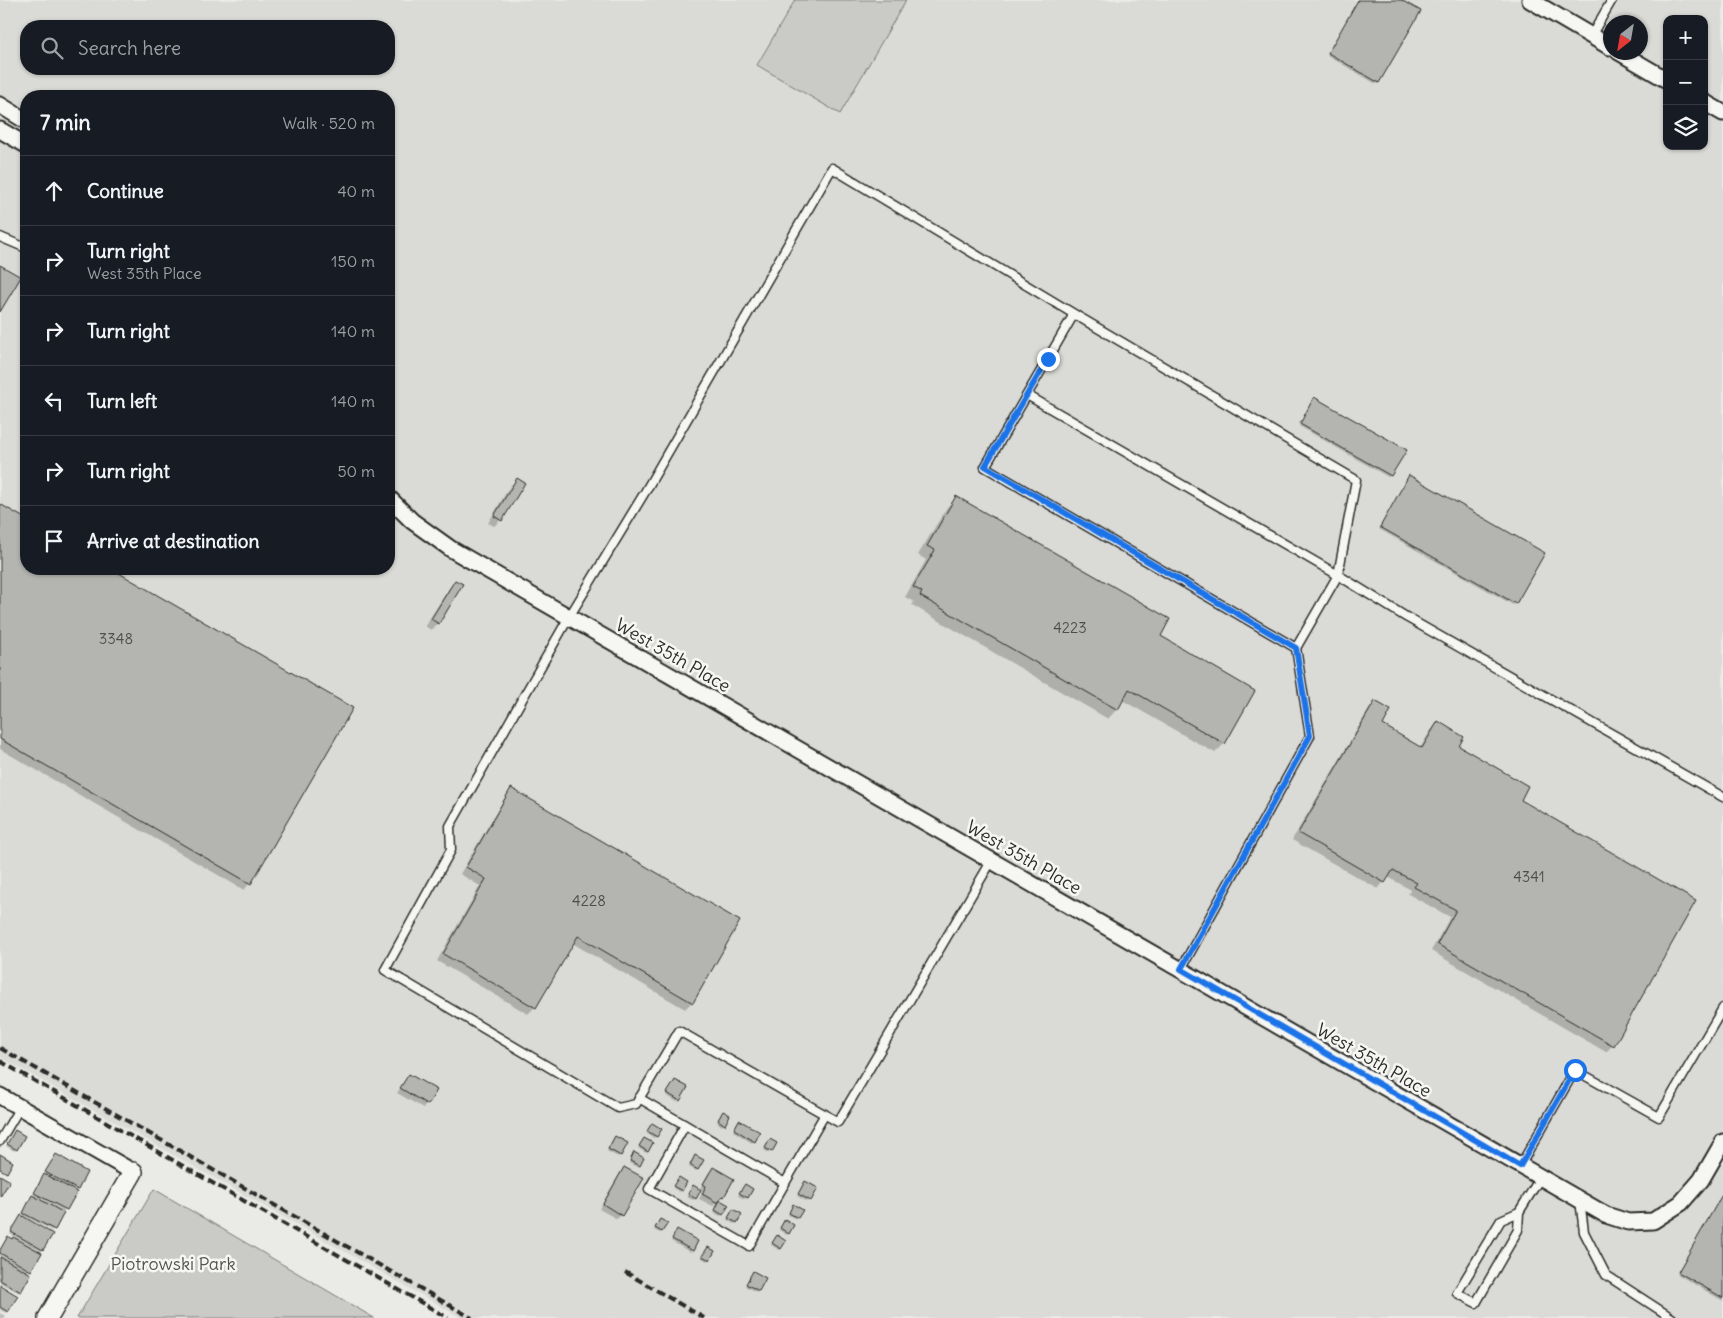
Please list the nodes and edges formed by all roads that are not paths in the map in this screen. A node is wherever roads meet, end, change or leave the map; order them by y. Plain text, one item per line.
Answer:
1 (1530, 0) edge
2 (1612, 0) edge
3 (1591, 36) junction
4 (1603, 43) edge
5 (1633, 60) edge
6 (1663, 78) edge
7 (1708, 104) edge
8 (0, 105) edge
9 (1723, 113) edge
10 (20, 117) edge
11 (0, 130) edge
12 (20, 142) edge
13 (0, 237) edge
14 (20, 245) edge
15 (1074, 314) junction
16 (1027, 395) junction
17 (395, 504) edge
18 (1338, 575) junction
19 (569, 617) junction
20 (1296, 648) junction
21 (1723, 797) edge
22 (992, 860) junction
23 (1181, 969) junction
24 (1723, 1008) edge
25 (0, 1096) edge
26 (639, 1098) junction
27 (20, 1107) junction
28 (825, 1114) junction
29 (685, 1125) junction
30 (0, 1141) edge
31 (1723, 1142) edge
32 (1520, 1166) junction
33 (133, 1172) joint
34 (1540, 1178) junction
35 (784, 1184) junction
36 (1580, 1200) junction
37 (1519, 1212) junction
38 (48, 1318) edge
39 (1672, 1318) edge

1 - 3 street
2 - 3 lane
3 - 4 street
5 - 6 street
7 - 9 street
8 - 10 street
11 - 12 street
13 - 14 lane
15 - 16 lane
15 - 18 lane
15 - 19 lane
16 - 18 lane
16 - 20 lane
17 - 19 street, West 35th Place
18 - 20 lane
18 - 21 lane
19 - 22 street, West 35th Place
19 - 26 lane
20 - 23 lane
22 - 23 street, West 35th Place
22 - 28 lane
23 - 32 street, West 35th Place
24 - 32 lane
25 - 27 street
26 - 28 lane
26 - 29 lane
27 - 30 lane
27 - 33 street
28 - 35 lane
29 - 35 lane
29 - 35 lane
31 - 36 street, West 35th Place
32 - 34 street, West 35th Place
33 - 38 street
34 - 36 street, West 35th Place
34 - 37 lane
36 - 39 lane
37 - 37 lane

